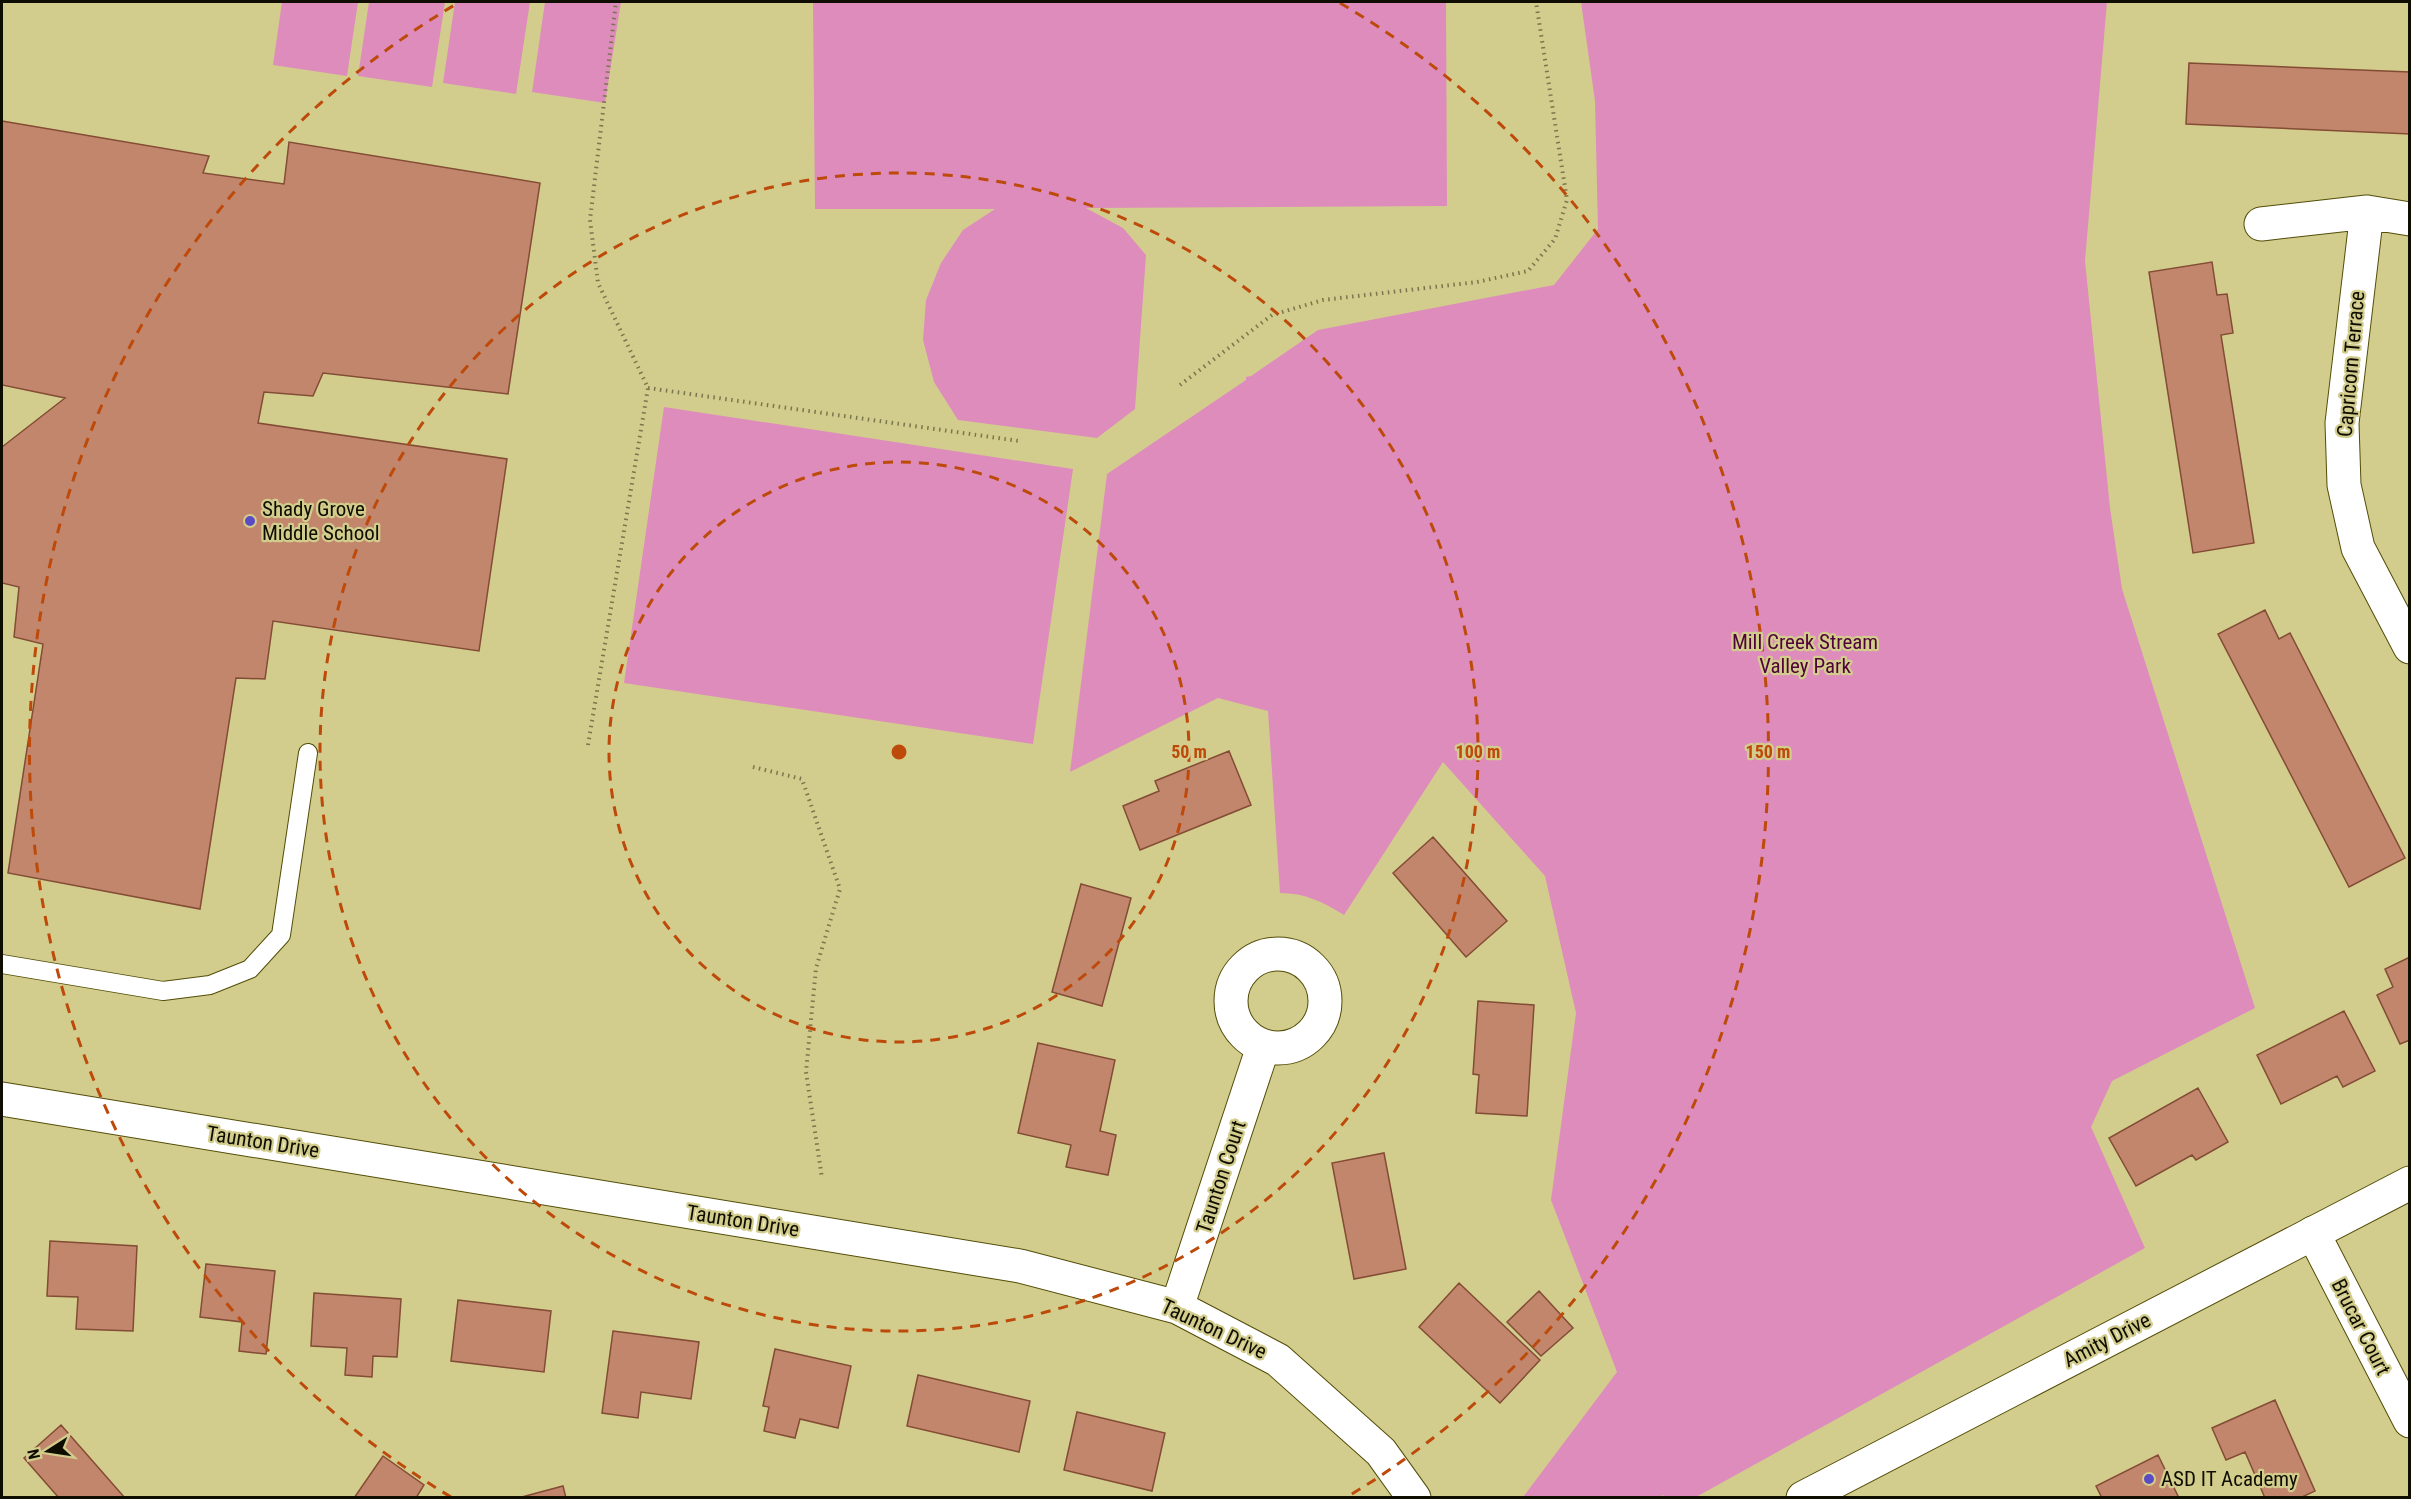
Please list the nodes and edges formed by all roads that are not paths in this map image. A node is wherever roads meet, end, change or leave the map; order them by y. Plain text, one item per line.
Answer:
1 (2367, 212) junction
2 (2409, 219) edge
3 (2261, 224) dead end
4 (2407, 637) edge
5 (308, 753) dead end
6 (2, 964) edge
7 (1263, 1047) dead end
8 (2, 1099) edge
9 (2409, 1183) edge
10 (2313, 1233) junction
11 (1177, 1307) junction
12 (2409, 1421) edge
13 (1414, 1497) edge
14 (1803, 1497) edge

1 - 2 street
1 - 3 street
1 - 4 street, Capricorn Terrace
5 - 6 lane
7 - 11 street, Taunton Court
8 - 11 street, Taunton Drive
9 - 10 street, Amity Drive
10 - 12 street, Brucar Court
10 - 14 street, Amity Drive
11 - 13 street, Taunton Drive

